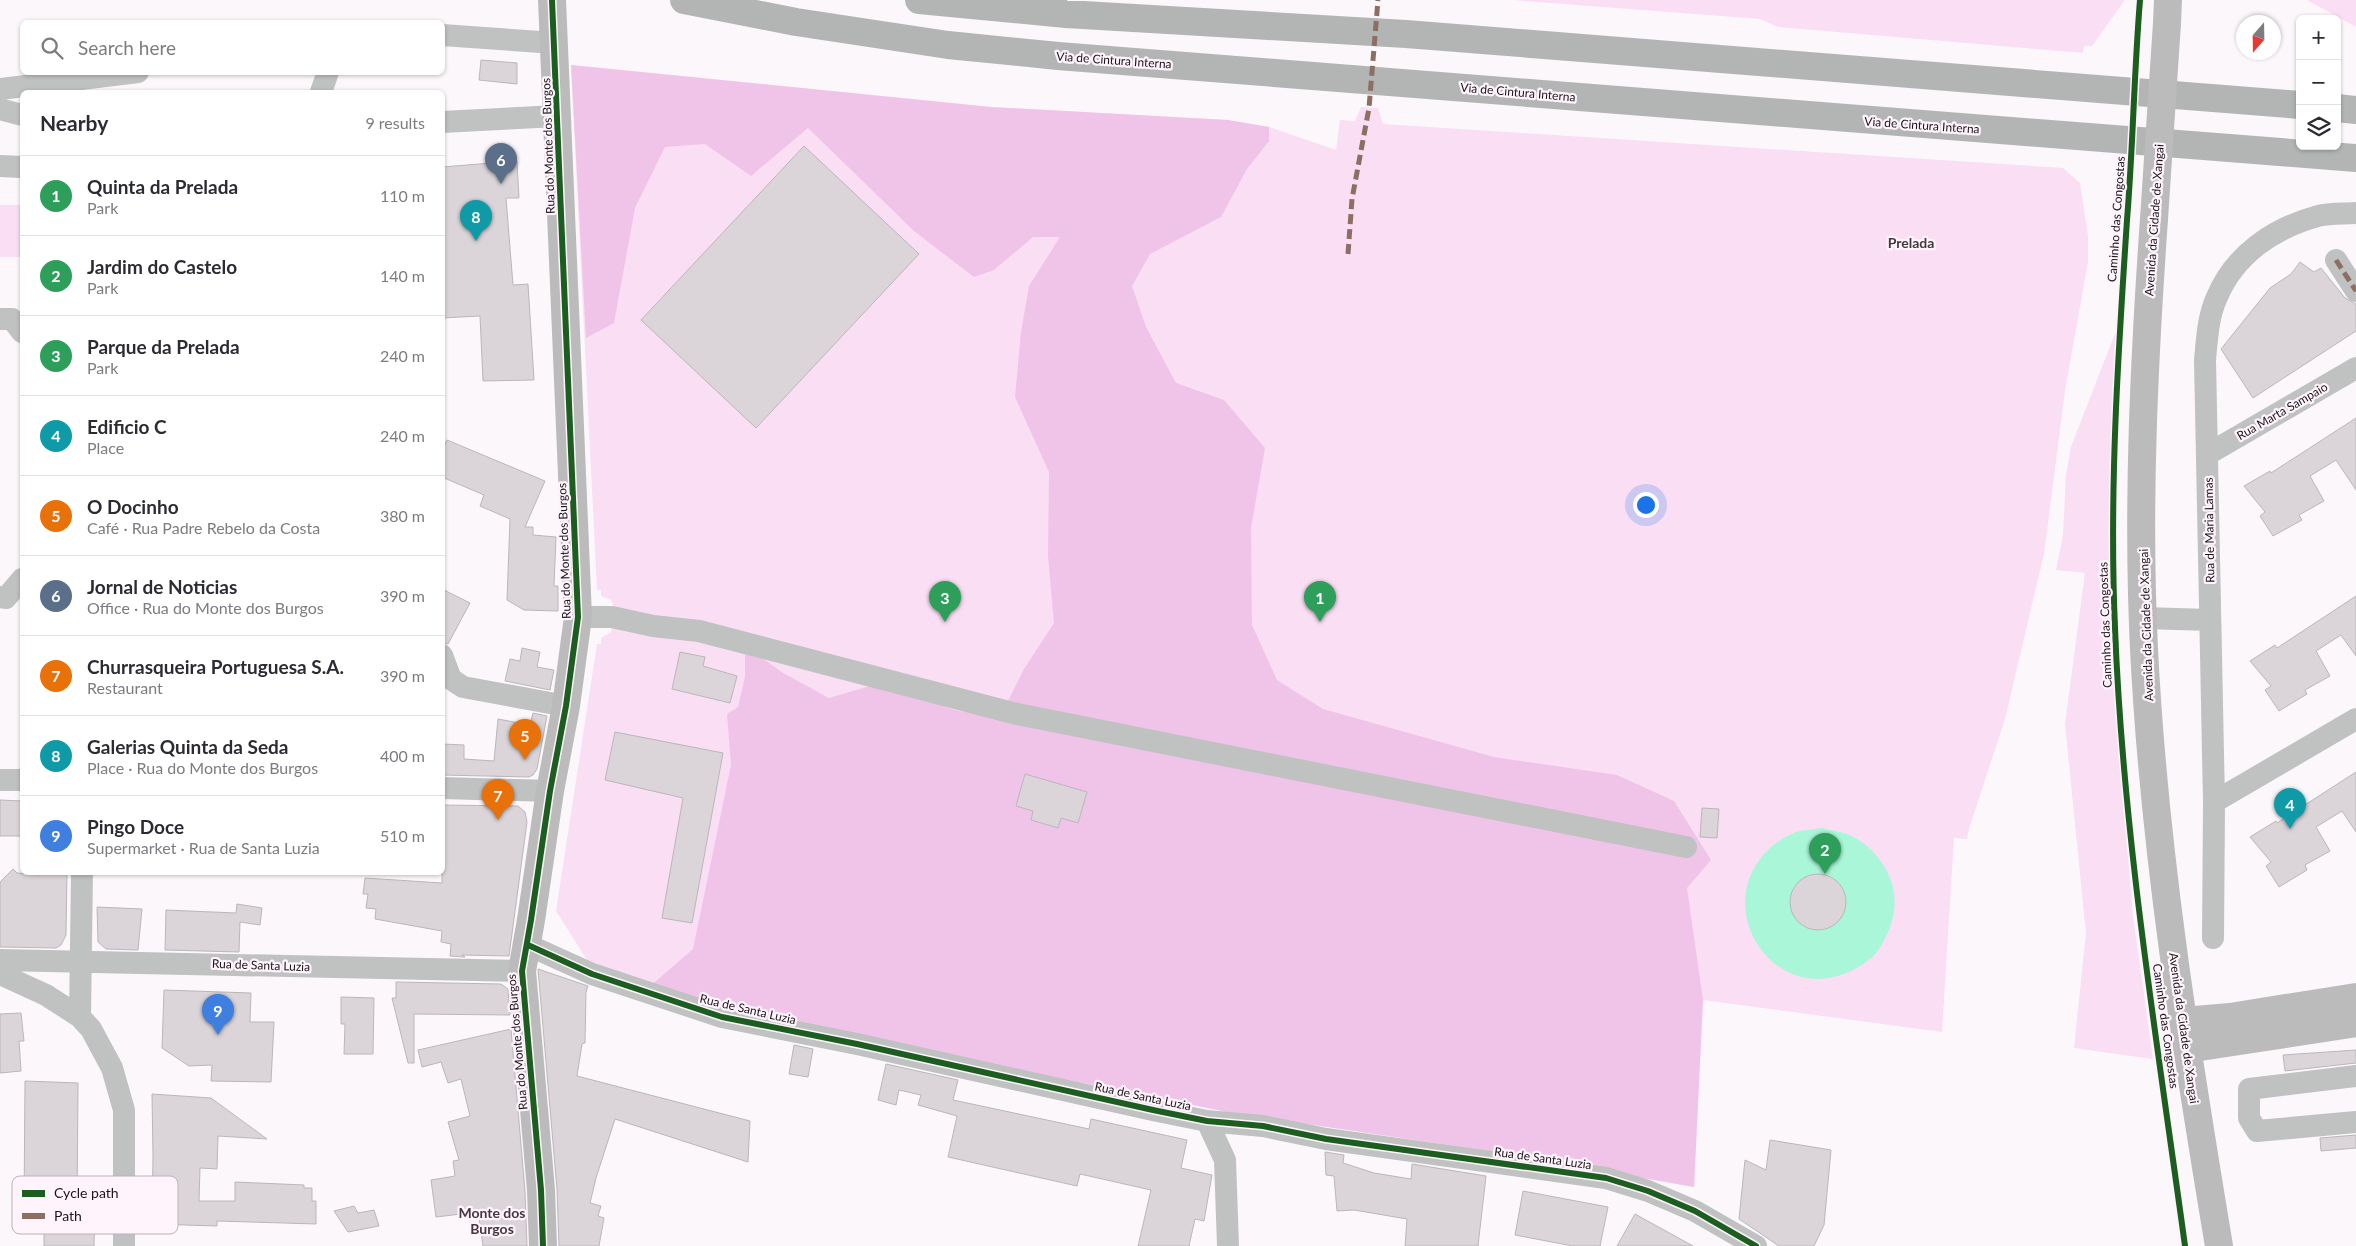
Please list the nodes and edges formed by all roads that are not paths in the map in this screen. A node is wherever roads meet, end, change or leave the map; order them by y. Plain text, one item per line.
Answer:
1 (552, 0) edge
2 (684, 0) edge
3 (920, 0) edge
4 (1026, 0) edge
5 (2168, 11) edge
6 (1066, 14) junction
7 (445, 35) edge
8 (555, 43) junction
9 (114, 75) edge
10 (327, 75) edge
11 (0, 89) edge
12 (322, 90) edge
13 (2296, 105) edge
14 (2341, 108) edge
15 (0, 109) edge
16 (2356, 110) edge
17 (20, 114) edge
18 (558, 116) junction
19 (445, 122) edge
20 (2356, 158) edge
21 (0, 166) edge
22 (20, 167) edge
23 (2356, 213) edge
24 (2336, 260) dead end
25 (2356, 291) edge
26 (0, 319) edge
27 (20, 329) edge
28 (2356, 368) edge
29 (2208, 454) junction
30 (20, 581) edge
31 (0, 598) edge
32 (578, 617) junction
33 (2143, 618) junction
34 (2210, 620) junction
35 (445, 663) edge
36 (566, 706) junction
37 (2356, 719) edge
38 (0, 780) edge
39 (20, 780) edge
40 (445, 788) edge
41 (550, 791) junction
42 (2214, 802) junction
43 (1686, 847) dead end
44 (82, 875) edge
45 (2213, 938) dead end
46 (525, 958) junction
47 (0, 960) edge
48 (80, 960) junction
49 (0, 974) edge
50 (2356, 997) edge
51 (80, 1017) junction
52 (2183, 1021) junction
53 (2356, 1023) edge
54 (2187, 1049) junction
55 (2356, 1076) edge
56 (1207, 1121) junction
57 (2356, 1122) edge
58 (124, 1176) edge
59 (543, 1246) edge
60 (1228, 1246) edge
61 (1756, 1246) edge
62 (2219, 1246) edge

1 - 8 main road, Rua do Monte dos Burgos
2 - 20 highway, Via de Cintura Interna
3 - 6 highway
4 - 6 highway
5 - 33 main road, Avenida da Cidade de Xangai, bridge
6 - 13 highway
7 - 8 street
8 - 18 main road, Rua do Monte dos Burgos
9 - 11 street
10 - 12 street
14 - 16 highway
15 - 17 street
18 - 19 street
18 - 32 main road, Rua do Monte dos Burgos
21 - 22 street
23 - 29 street, Rua de Maria Lamas
24 - 25 street
26 - 27 street
28 - 29 street, Rua Marta Sampaio
29 - 34 street, Rua de Maria Lamas
30 - 31 street
32 - 36 main road, Rua do Monte dos Burgos
32 - 43 street
33 - 34 street
33 - 52 main road, Avenida da Cidade de Xangai
34 - 42 street, Rua de Maria Lamas
35 - 36 street
36 - 41 main road, Rua do Monte dos Burgos
37 - 42 street
38 - 39 street
40 - 41 street
41 - 46 main road, Rua do Monte dos Burgos
42 - 45 street, Rua de Maria Lamas
44 - 48 street
46 - 48 street, Rua de Santa Luzia
46 - 56 street, Rua de Santa Luzia
46 - 59 main road, Rua do Monte dos Burgos
47 - 48 street, Rua de Santa Luzia
48 - 51 street
49 - 51 street
50 - 52 main road
51 - 58 street
52 - 54 main road, Avenida da Cidade de Xangai
53 - 54 main road
54 - 62 main road, Avenida da Cidade de Xangai
55 - 57 street
56 - 60 street
56 - 61 street, Rua de Santa Luzia

